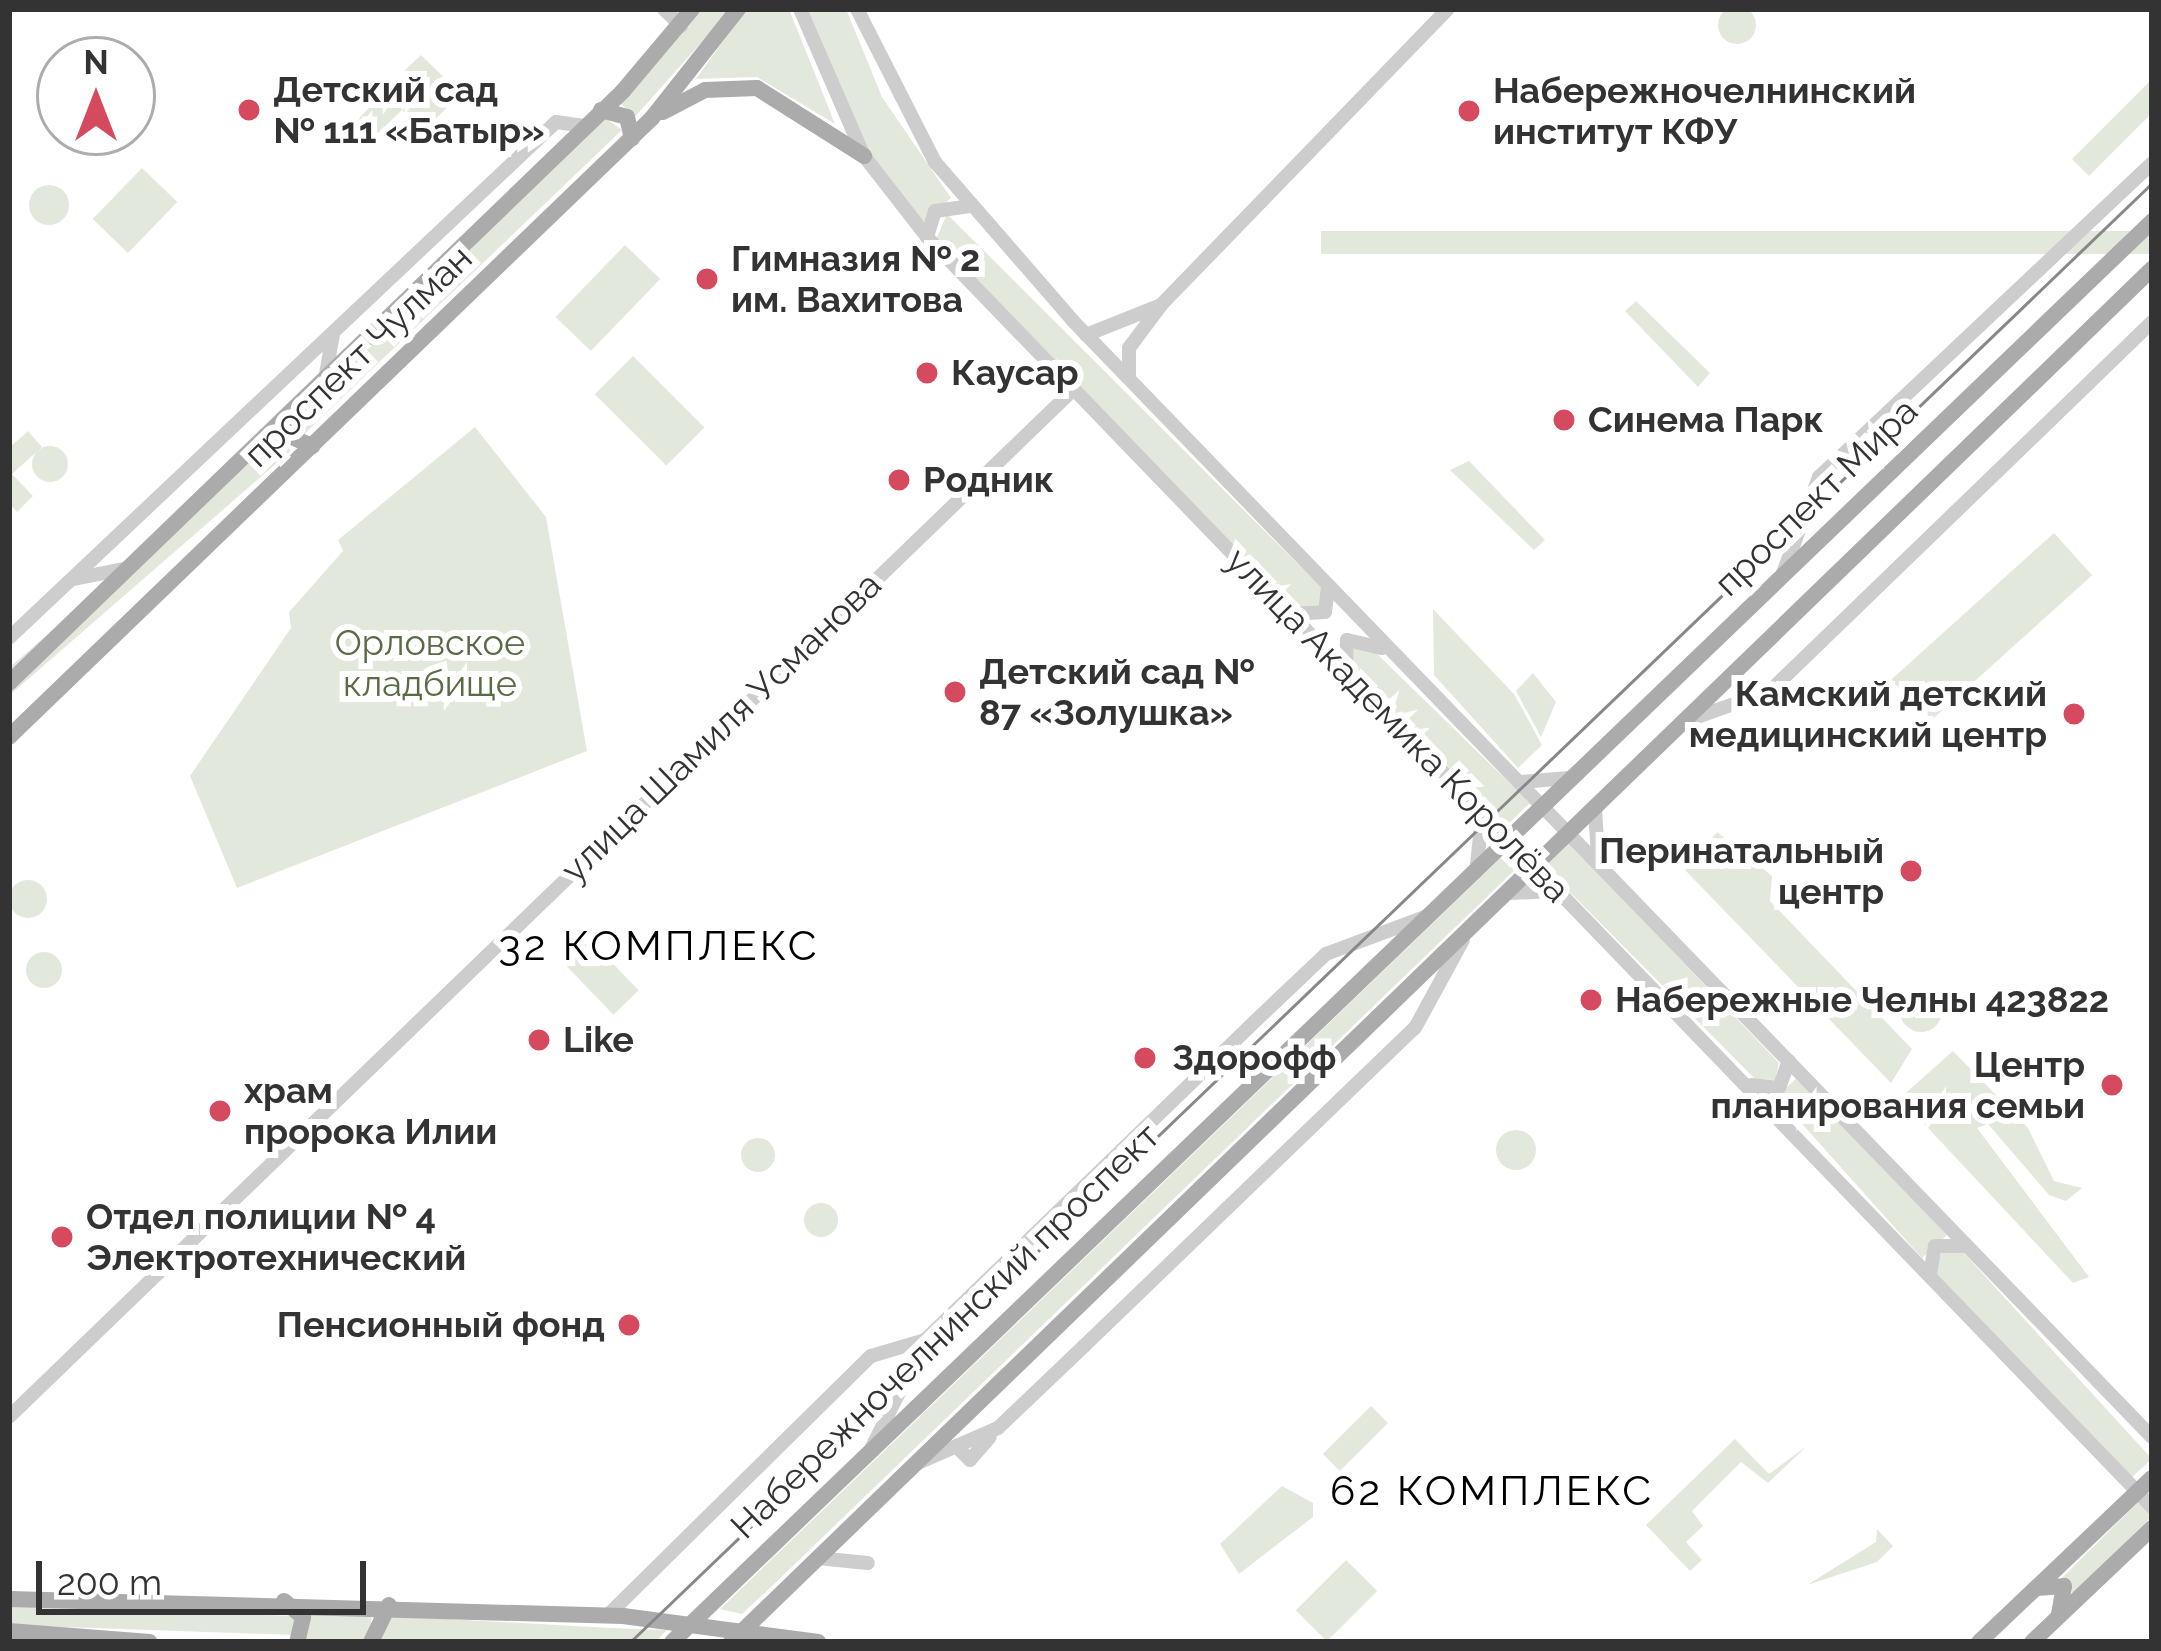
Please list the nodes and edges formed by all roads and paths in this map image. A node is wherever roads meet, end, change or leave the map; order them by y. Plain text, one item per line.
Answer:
1 (664, 9) edge
2 (692, 9) edge
3 (738, 9) edge
4 (800, 9) edge
5 (857, 9) edge
6 (1448, 9) edge
7 (681, 26) junction
8 (601, 110) junction
9 (652, 118) junction
10 (584, 126) junction
11 (632, 138) junction
12 (864, 157) junction
13 (2152, 163) edge
14 (2152, 183) edge
15 (2125, 190) junction
16 (970, 206) junction
17 (2152, 221) edge
18 (927, 237) junction
19 (2152, 269) edge
20 (1161, 305) junction
21 (2152, 322) edge
22 (333, 334) junction
23 (1086, 334) junction
24 (1129, 378) junction
25 (326, 380) junction
26 (1073, 390) junction
27 (289, 414) junction
28 (312, 446) junction
29 (128, 568) junction
30 (1781, 577) junction
31 (73, 579) junction
32 (1328, 584) junction
33 (1288, 614) junction
34 (12, 631) edge
35 (1401, 661) junction
36 (1351, 677) junction
37 (9, 683) edge
38 (1673, 726) junction
39 (9, 737) edge
40 (1574, 776) junction
41 (1518, 781) junction
42 (1598, 801) junction
43 (1543, 806) junction
44 (1478, 808) junction
45 (1526, 821) joint
46 (1568, 830) junction
47 (1508, 838) junction
48 (1550, 847) joint
49 (1600, 861) junction
50 (1533, 864) junction
51 (1473, 871) junction
52 (1564, 895) junction
53 (1499, 897) junction
54 (1430, 915) junction
55 (1469, 927) junction
56 (1788, 1058) junction
57 (1747, 1083) junction
58 (1969, 1249) junction
59 (1931, 1278) junction
60 (925, 1340) junction
61 (9, 1417) edge
62 (2152, 1437) edge
63 (870, 1450) junction
64 (915, 1463) junction
65 (2152, 1478) edge
66 (2138, 1492) junction
67 (2152, 1507) edge
68 (2152, 1528) edge
69 (817, 1558) junction
70 (868, 1564) dead end
71 (2034, 1589) junction
72 (778, 1596) junction
73 (9, 1599) edge
74 (282, 1600) junction
75 (388, 1605) junction
76 (2059, 1615) junction
77 (608, 1616) junction
78 (693, 1621) junction
79 (747, 1627) junction
80 (9, 1631) edge
81 (796, 1636) junction
82 (150, 1642) edge
83 (297, 1642) edge
84 (371, 1642) edge
85 (672, 1642) edge
86 (731, 1642) edge
87 (818, 1642) edge
88 (1979, 1642) edge
89 (2032, 1642) edge

1 - 7 street
2 - 7 main road, проспект Чулман
3 - 9 main road, проспект Чулман
4 - 12 street, улица Академика Королёва
5 - 16 street, улица Академика Королёва
6 - 20 street
7 - 8 main road, проспект Чулман
8 - 10 main road, проспект Чулман
8 - 11 main road
9 - 11 main road, проспект Чулман
9 - 12 main road
10 - 22 street
10 - 25 main road, проспект Чулман
11 - 28 main road, проспект Чулман
12 - 18 street, улица Академика Королёва
13 - 15 street
14 - 15 street
15 - 30 street
16 - 18 street
16 - 23 street, улица Академика Королёва
17 - 30 main road, проспект Мира
18 - 26 street, улица Академика Королёва
19 - 38 main road, проспект Мира
20 - 23 street
20 - 24 street
21 - 38 street
22 - 25 street
22 - 31 street
23 - 24 street, улица Академика Королёва
24 - 32 street, улица Академика Королёва
25 - 27 main road, проспект Чулман
26 - 33 street, улица Академика Королёва
26 - 61 street, улица Шамиля Усманова
27 - 28 main road
27 - 29 main road, проспект Чулман
28 - 39 main road, проспект Чулман
29 - 31 street
29 - 37 main road, проспект Чулман
30 - 40 main road, проспект Мира
31 - 34 street
32 - 33 street
32 - 35 street, улица Академика Королёва
33 - 36 street, улица Академика Королёва
35 - 36 street
35 - 41 street, улица Академика Королёва
36 - 44 street, улица Академика Королёва
38 - 42 main road, проспект Мира
40 - 41 street
40 - 43 main road, проспект Мира
41 - 43 street, улица Академика Королёва
42 - 46 main road, проспект Мира
42 - 49 street
43 - 45 main road, проспект Мира
43 - 46 street, улица Академика Королёва
44 - 47 street, улица Академика Королёва
44 - 51 street
45 - 47 main road, Набережночелнинский проспект
46 - 48 main road, проспект Мира
46 - 49 street, улица Академика Королёва
47 - 50 street, улица Академика Королёва
47 - 51 main road, Набережночелнинский проспект
48 - 50 main road, Набережночелнинский проспект
49 - 56 street, улица Академика Королёва
50 - 52 street, улица Академика Королёва
50 - 53 main road, Набережночелнинский проспект
51 - 54 main road, Набережночелнинский проспект
52 - 53 street
52 - 57 street, улица Академика Королёва
53 - 55 main road, Набережночелнинский проспект
54 - 60 street
54 - 63 main road, Набережночелнинский проспект
55 - 64 main road, Набережночелнинский проспект
55 - 64 street
56 - 57 street
56 - 58 street, улица Академика Королёва
57 - 59 street, улица Академика Королёва
58 - 59 street
58 - 62 street, улица Академика Королёва
59 - 66 street, улица Академика Королёва
60 - 63 street
60 - 77 street
63 - 78 main road, Набережночелнинский проспект
64 - 69 main road, Набережночелнинский проспект
65 - 66 main road
66 - 67 street, улица Академика Королёва
66 - 71 main road
68 - 76 main road
69 - 70 street
69 - 72 main road, Набережночелнинский проспект
71 - 76 main road
71 - 88 main road
72 - 79 main road, Набережночелнинский проспект
72 - 81 main road
73 - 74 main road
74 - 75 main road
74 - 83 main road
75 - 77 main road
75 - 84 main road
76 - 89 main road
77 - 78 main road
78 - 79 main road
78 - 85 main road, Набережночелнинский проспект
79 - 81 main road
79 - 86 main road, Набережночелнинский проспект
80 - 82 main road
81 - 87 main road

